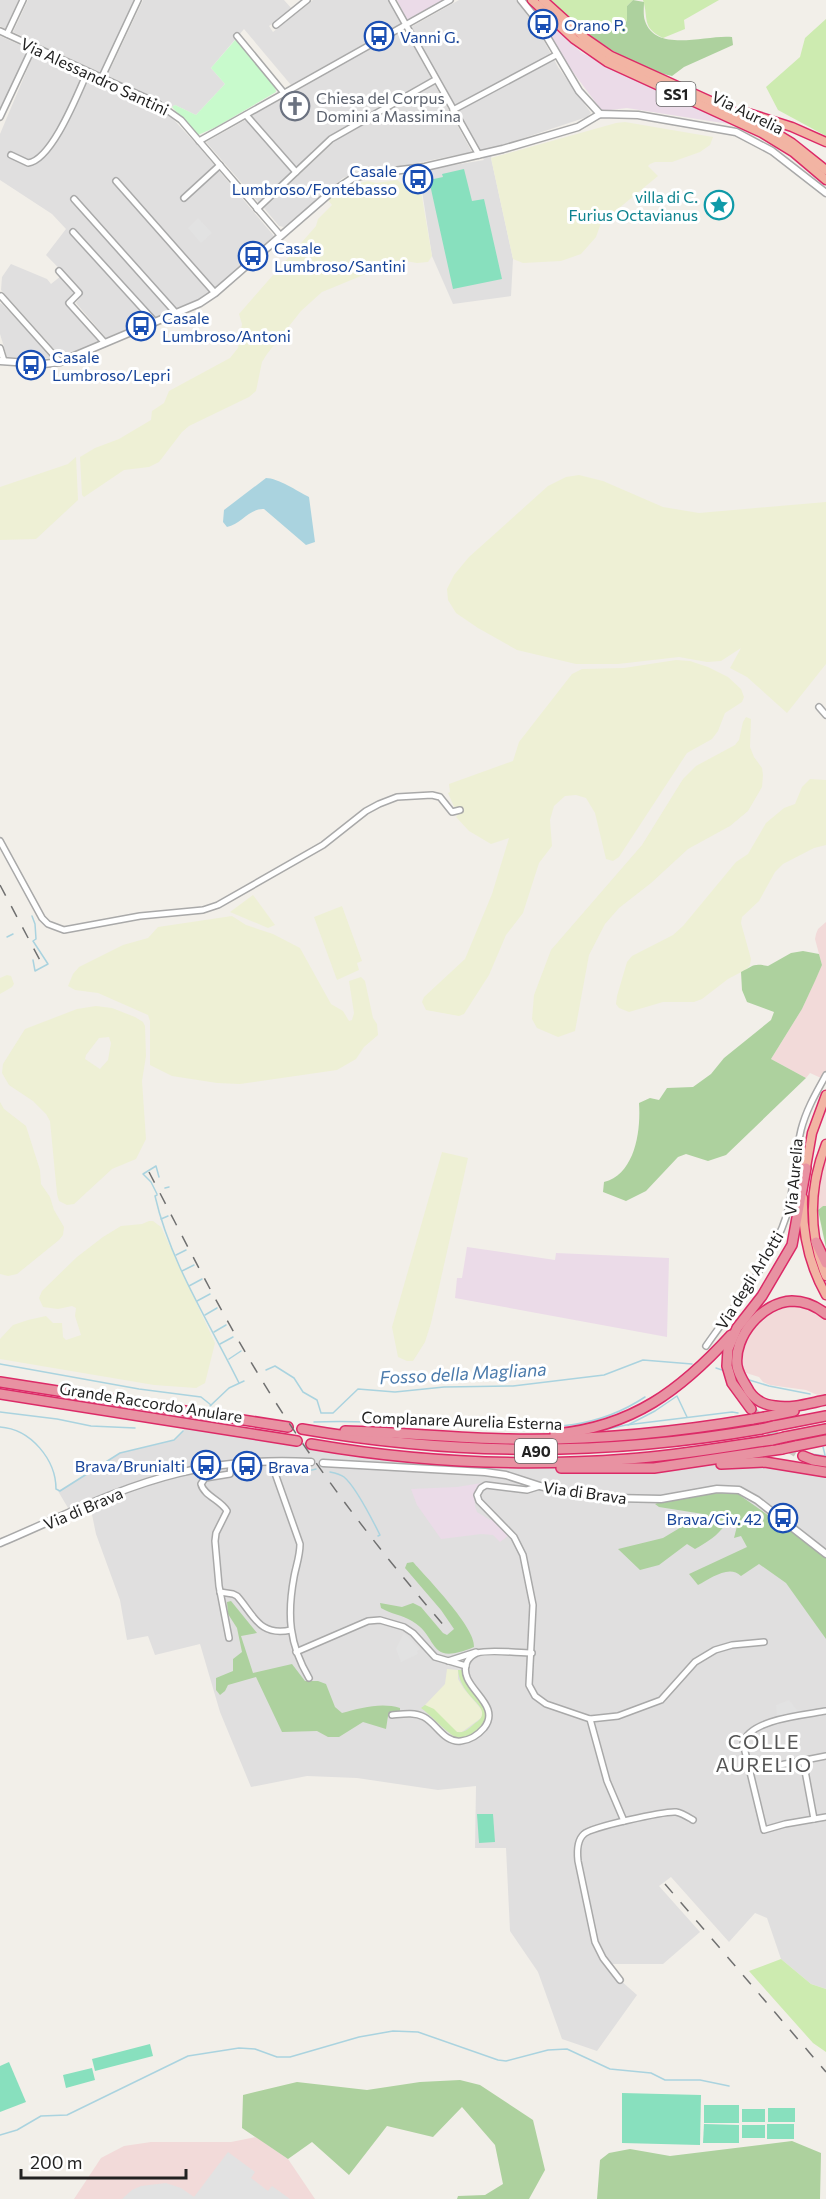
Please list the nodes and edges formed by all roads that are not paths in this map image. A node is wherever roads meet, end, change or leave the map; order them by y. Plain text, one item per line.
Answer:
1 (23, 0) edge
2 (138, 0) edge
3 (307, 0) edge
4 (392, 0) edge
5 (450, 0) edge
6 (521, 0) edge
7 (532, 0) edge
8 (543, 0) edge
9 (276, 25) dead end
10 (406, 25) junction
11 (0, 31) edge
12 (7, 34) junction
13 (237, 36) dead end
14 (33, 47) junction
15 (556, 55) junction
16 (87, 73) junction
17 (101, 79) junction
18 (435, 80) junction
19 (284, 93) junction
20 (719, 105) junction
21 (453, 110) junction
22 (600, 114) junction
23 (246, 115) junction
24 (0, 117) edge
25 (199, 141) junction
26 (826, 142) edge
27 (11, 155) dead end
28 (479, 155) junction
29 (220, 165) junction
30 (414, 169) junction
31 (826, 170) edge
32 (296, 172) junction
33 (415, 180) dead end
34 (826, 180) edge
35 (116, 181) dead end
36 (826, 193) edge
37 (184, 198) dead end
38 (74, 199) dead end
39 (257, 209) junction
40 (73, 232) dead end
41 (280, 235) junction
42 (59, 271) dead end
43 (216, 293) junction
44 (2, 296) dead end
45 (176, 313) junction
46 (155, 322) junction
47 (105, 343) junction
48 (0, 348) edge
49 (2, 361) edge
50 (60, 362) junction
51 (819, 707) dead end
52 (826, 715) edge
53 (460, 810) dead end
54 (0, 841) edge
55 (826, 1076) edge
56 (826, 1095) edge
57 (826, 1144) edge
58 (806, 1168) junction
59 (816, 1242) junction
60 (826, 1263) edge
61 (826, 1276) edge
62 (826, 1295) edge
63 (826, 1314) edge
64 (737, 1328) junction
65 (706, 1346) dead end
66 (732, 1365) junction
67 (0, 1382) edge
68 (0, 1394) edge
69 (826, 1402) edge
70 (751, 1409) tunnel mouth
71 (826, 1416) edge
72 (288, 1427) dead end
73 (826, 1429) edge
74 (508, 1439) junction
75 (826, 1440) edge
76 (297, 1442) dead end
77 (311, 1443) dead end
78 (802, 1456) tunnel mouth
79 (271, 1462) junction
80 (311, 1462) dead end
81 (826, 1462) edge
82 (323, 1463) dead end
83 (514, 1463) junction
84 (231, 1464) junction
85 (674, 1466) junction
86 (826, 1472) edge
87 (540, 1486) junction
88 (0, 1543) edge
89 (826, 1554) edge
90 (220, 1592) junction
91 (291, 1630) junction
92 (229, 1638) dead end
93 (764, 1642) dead end
94 (296, 1652) junction
95 (480, 1653) junction
96 (532, 1653) junction
97 (447, 1661) junction
98 (466, 1666) junction
99 (309, 1678) dead end
100 (826, 1711) edge
101 (392, 1714) dead end
102 (590, 1719) junction
103 (826, 1756) edge
104 (803, 1760) junction
105 (780, 1765) dead end
106 (826, 1817) edge
107 (814, 1819) junction
108 (693, 1820) dead end
109 (624, 1821) junction
110 (620, 1980) dead end

1 - 12 street
2 - 17 street
3 - 9 street
4 - 10 street
5 - 10 street
6 - 15 street
7 - 34 highway, Via Aurelia / SS1
8 - 20 highway, Via Aurelia / SS1
10 - 18 street
10 - 19 street
11 - 12 street, Via Alessandro Santini
12 - 14 street, Via Alessandro Santini
13 - 19 street
14 - 16 street, Via Alessandro Santini
14 - 24 street
15 - 21 street
15 - 22 street
16 - 17 street, Via Alessandro Santini
16 - 27 street
17 - 25 street, Via Alessandro Santini
18 - 21 street
18 - 32 street
19 - 23 street
20 - 26 highway
20 - 31 highway, Via Aurelia / SS1
21 - 28 street
22 - 28 street
22 - 36 street
23 - 25 street
23 - 32 street
25 - 29 street, Via Alessandro Santini
28 - 30 street
29 - 37 street
29 - 39 street, Via Alessandro Santini
30 - 33 street
30 - 41 street
32 - 39 street
35 - 43 street
38 - 45 street
39 - 41 street, Via Alessandro Santini
40 - 46 street
41 - 43 street
42 - 47 street
43 - 45 street
44 - 50 street
45 - 46 street
46 - 47 street
47 - 50 street
48 - 49 street
49 - 50 street
51 - 52 street
53 - 54 street
55 - 65 street, Via degli Arlotti
56 - 58 highway, Via Aurelia
57 - 59 highway, Via Aurelia
58 - 62 highway, Via Aurelia
58 - 64 highway
59 - 60 highway
59 - 61 highway, Via Aurelia
63 - 66 highway
64 - 66 highway
64 - 74 highway
66 - 69 highway
66 - 70 highway
67 - 72 highway, Grande Raccordo Anulare
68 - 76 highway, Grande Raccordo Anulare
69 - 74 highway, Complanare Aurelia Esterna, bridge
71 - 74 highway, Complanare Aurelia Esterna / A90, bridge
73 - 83 highway, A90, bridge
75 - 85 highway, bridge
77 - 83 highway, A90
78 - 81 highway
79 - 80 street, Via di Brava
79 - 84 street, Via di Brava
79 - 91 street
82 - 87 street, Via di Brava
83 - 85 highway
84 - 88 street, Via di Brava
84 - 90 street
85 - 86 highway
87 - 89 street, Via di Brava
87 - 96 street
90 - 91 street
90 - 92 street
91 - 94 street
93 - 102 street
94 - 97 street
94 - 99 street
95 - 96 street
95 - 97 street
95 - 98 street
96 - 102 street
97 - 98 street
98 - 101 street
100 - 107 street
102 - 109 street
103 - 104 street
104 - 105 street
104 - 107 street
106 - 107 street
108 - 109 street
109 - 110 street

